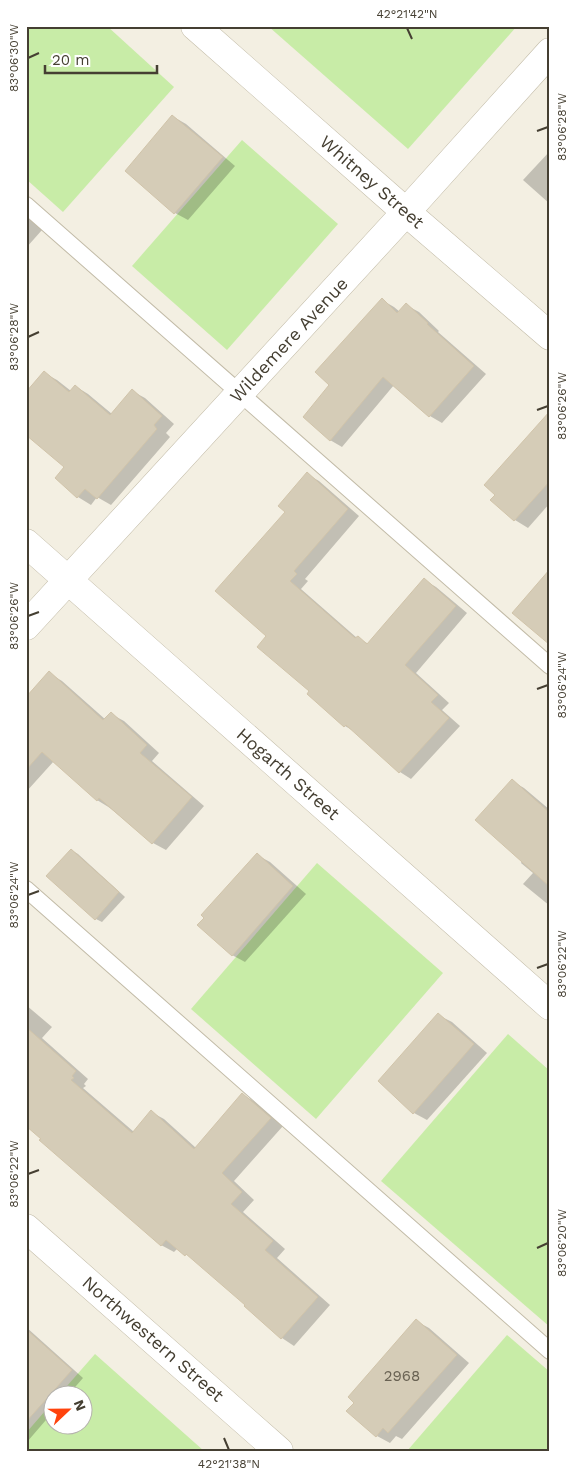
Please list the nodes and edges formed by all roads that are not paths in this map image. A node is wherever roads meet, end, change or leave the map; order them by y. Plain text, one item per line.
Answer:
1 (195, 26) edge
2 (550, 52) edge
3 (26, 205) edge
4 (406, 212) junction
5 (550, 336) edge
6 (240, 393) junction
7 (26, 543) edge
8 (68, 579) junction
9 (26, 626) edge
10 (550, 666) edge
11 (26, 889) edge
12 (550, 1006) edge
13 (26, 1228) edge
14 (550, 1351) edge
15 (280, 1451) edge

1 - 4 street, Whitney Street
2 - 4 street, Wildemere Avenue
3 - 6 lane
4 - 5 street, Whitney Street
4 - 6 street, Wildemere Avenue
6 - 8 street, Wildemere Avenue
6 - 10 lane
7 - 8 street, Hogarth Street
8 - 9 street, Wildemere Avenue
8 - 12 street, Hogarth Street
11 - 14 lane
13 - 15 street, Northwestern Street

